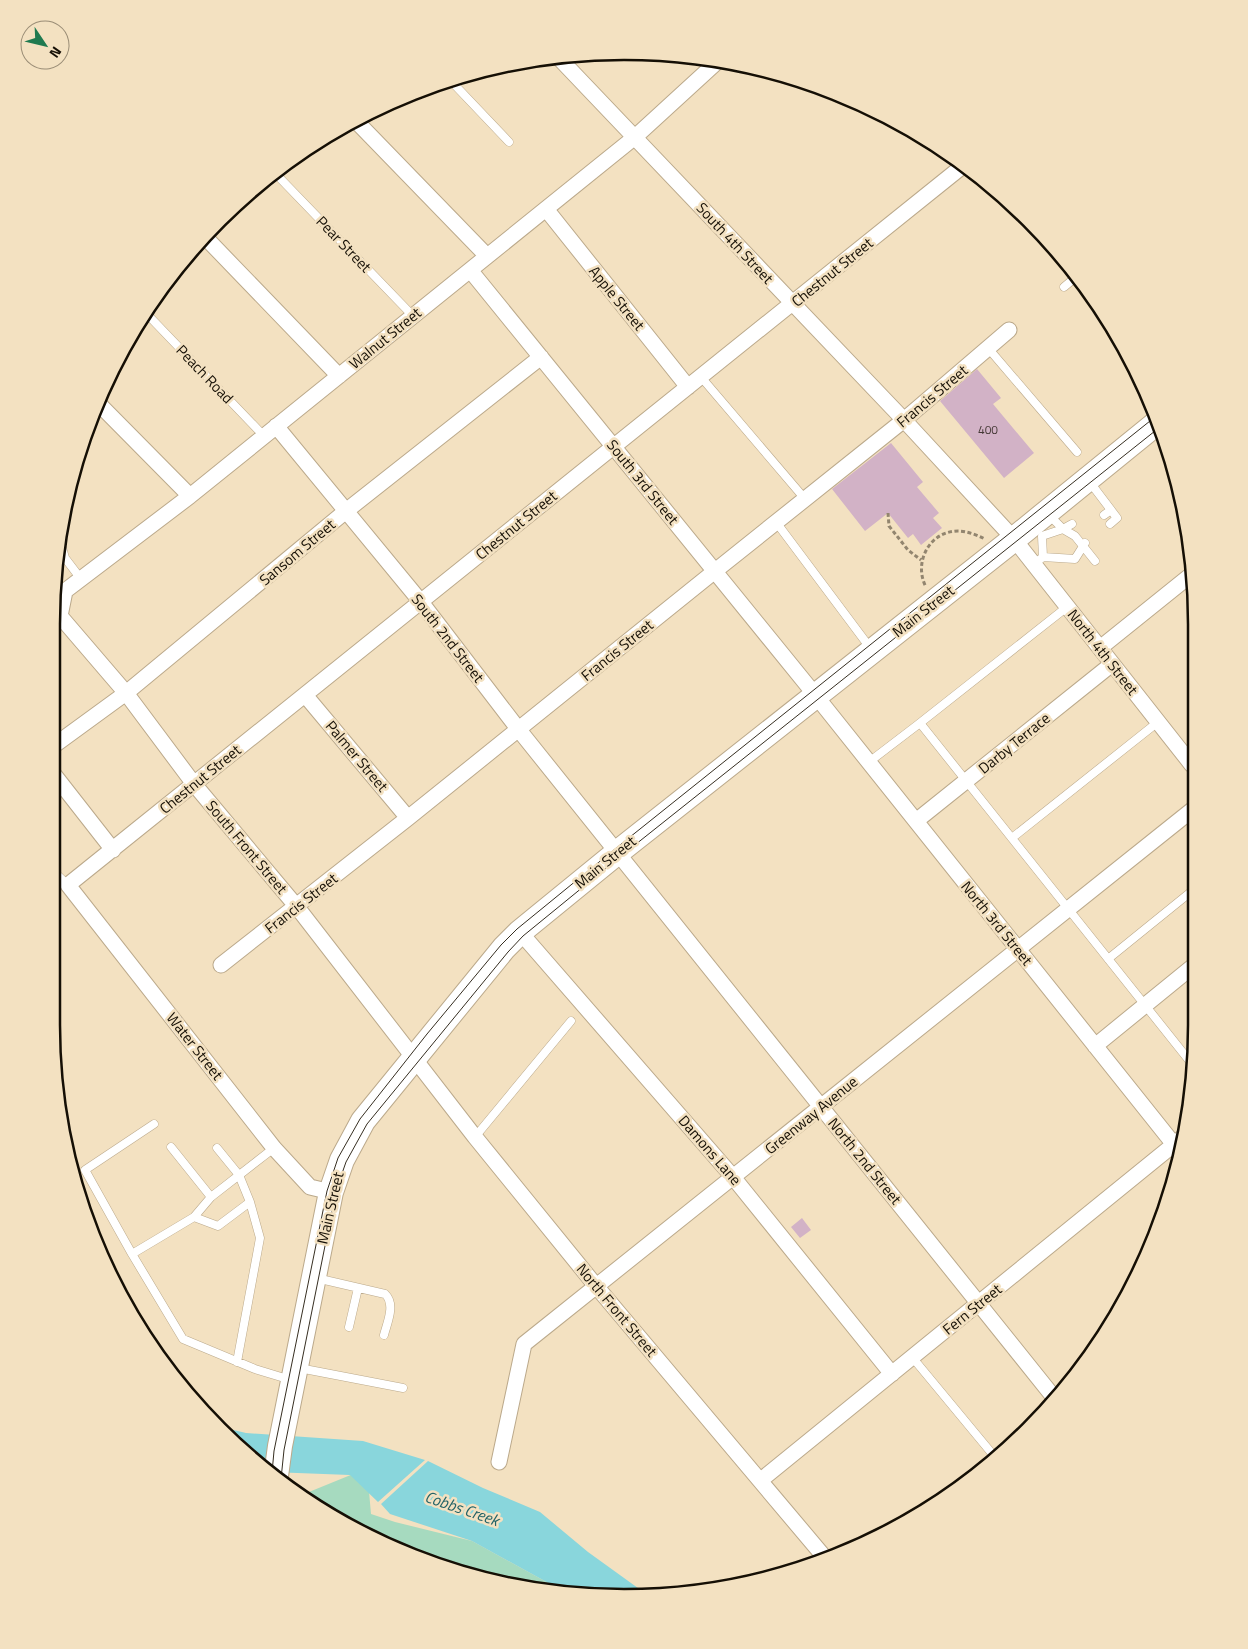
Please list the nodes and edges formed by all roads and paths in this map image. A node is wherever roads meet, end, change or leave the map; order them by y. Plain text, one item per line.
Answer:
1 (564, 63) edge
2 (710, 67) edge
3 (456, 86) edge
4 (361, 126) edge
5 (635, 137) junction
6 (509, 142) dead end
7 (958, 170) edge
8 (280, 178) edge
9 (546, 209) junction
10 (209, 242) edge
11 (487, 256) junction
12 (470, 270) junction
13 (1071, 281) edge
14 (1064, 287) dead end
15 (792, 303) junction
16 (413, 316) junction
17 (151, 318) edge
18 (1009, 330) dead end
19 (988, 348) junction
20 (541, 357) junction
21 (338, 376) junction
22 (701, 377) junction
23 (688, 387) junction
24 (103, 408) edge
25 (904, 420) junction
26 (1152, 427) edge
27 (270, 431) junction
28 (614, 447) junction
29 (1077, 452) dead end
30 (1087, 479) junction
31 (190, 496) junction
32 (805, 498) junction
33 (1103, 500) junction
34 (1096, 505) dead end
35 (1111, 510) junction
36 (346, 511) junction
37 (1047, 512) junction
38 (888, 513) dead end
39 (1104, 515) dead end
40 (776, 522) junction
41 (1072, 524) dead end
42 (1110, 524) dead end
43 (1063, 529) junction
44 (1084, 544) junction
45 (1006, 545) junction
46 (64, 558) edge
47 (921, 560) junction
48 (1038, 560) junction
49 (1094, 561) dead end
50 (714, 571) junction
51 (81, 579) junction
52 (1186, 579) edge
53 (61, 600) edge
54 (935, 600) junction
55 (421, 602) junction
56 (1067, 607) junction
57 (60, 608) edge
58 (1100, 648) junction
59 (872, 651) junction
60 (1112, 664) junction
61 (126, 693) junction
62 (305, 695) junction
63 (815, 695) junction
64 (1158, 722) junction
65 (920, 723) junction
66 (519, 730) junction
67 (60, 741) edge
68 (1188, 760) edge
69 (869, 762) junction
70 (967, 781) junction
71 (60, 782) edge
72 (194, 784) junction
73 (1188, 813) edge
74 (408, 818) junction
75 (916, 821) junction
76 (1012, 838) junction
77 (113, 850) junction
78 (618, 852) junction
79 (60, 878) edge
80 (68, 885) junction
81 (1188, 894) edge
82 (297, 906) junction
83 (1068, 909) junction
84 (520, 932) junction
85 (1018, 949) junction
86 (1108, 959) junction
87 (221, 965) dead end
88 (1188, 971) edge
89 (1145, 1005) junction
90 (571, 1021) dead end
91 (1095, 1046) junction
92 (414, 1057) junction
93 (1187, 1058) edge
94 (821, 1106) junction
95 (154, 1124) dead end
96 (475, 1137) junction
97 (1176, 1141) edge
98 (171, 1147) dead end
99 (217, 1148) dead end
100 (274, 1148) junction
101 (1174, 1149) edge
102 (239, 1175) junction
103 (733, 1177) junction
104 (331, 1192) junction
105 (211, 1197) junction
106 (250, 1202) junction
107 (194, 1217) junction
108 (132, 1254) junction
109 (314, 1278) junction
110 (596, 1286) junction
111 (358, 1288) junction
112 (979, 1303) junction
113 (349, 1328) dead end
114 (384, 1335) dead end
115 (912, 1358) junction
116 (237, 1362) junction
117 (295, 1374) junction
118 (892, 1374) junction
119 (403, 1388) dead end
120 (1051, 1393) edge
121 (991, 1453) edge
122 (499, 1462) dead end
123 (277, 1467) edge
124 (760, 1480) junction
125 (821, 1553) edge

1 - 5 street, South 4th Street
2 - 5 street, Walnut Street
3 - 6 lane
4 - 11 street
5 - 9 street, Walnut Street
5 - 15 street, South 4th Street
7 - 15 street, Chestnut Street
8 - 16 lane, Pear Street
9 - 11 street, Walnut Street
9 - 23 street, Apple Street
10 - 21 street
11 - 12 street, Walnut Street
12 - 16 street, Walnut Street
12 - 20 street, South 3rd Street
13 - 14 lane
15 - 22 street, Chestnut Street
15 - 25 street, South 4th Street
16 - 21 street, Walnut Street
17 - 27 lane, Peach Road
18 - 19 street, Francis Street
19 - 25 street, Francis Street
19 - 29 lane
20 - 28 street, South 3rd Street
20 - 36 street, Sansom Street
21 - 27 street, Walnut Street
22 - 23 street, Chestnut Street
22 - 32 lane
23 - 28 street, Chestnut Street
24 - 31 street
25 - 32 street, Francis Street
25 - 45 street, South 4th Street
26 - 30 main road, Main Street
27 - 31 street, Walnut Street
27 - 36 street, South 2nd Street
28 - 50 street, South 3rd Street
28 - 55 street, Chestnut Street
30 - 33 lane
30 - 37 main road, Main Street
31 - 51 street, Walnut Street
32 - 40 street, Francis Street
33 - 34 lane
33 - 35 lane
35 - 39 lane
35 - 42 lane
36 - 55 street, South 2nd Street
36 - 61 street, Sansom Street
37 - 43 lane
37 - 45 main road, Main Street
38 - 47 path
40 - 50 street, Francis Street
40 - 59 lane
41 - 43 lane
43 - 44 lane
43 - 48 lane
44 - 48 lane
44 - 49 lane
45 - 47 path
45 - 48 street, North 4th Street
45 - 54 main road, Main Street
46 - 51 lane
47 - 54 path
48 - 56 street, North 4th Street
50 - 63 street, South 3rd Street
50 - 66 street, Francis Street
51 - 53 street, Walnut Street
52 - 58 street
54 - 59 main road, Main Street
55 - 62 street, Chestnut Street
55 - 66 street, South 2nd Street
56 - 58 street, North 4th Street
56 - 65 lane
57 - 61 street, South Front Street
58 - 60 street, North 4th Street
59 - 63 main road, Main Street
60 - 64 street, North 4th Street
60 - 70 street, Darby Terrace
61 - 67 street, Sansom Street
61 - 72 street, South Front Street
62 - 72 street, Chestnut Street
62 - 74 street, Palmer Street
63 - 69 street, North 3rd Street
63 - 78 main road, Main Street
64 - 68 street, North 4th Street
64 - 76 lane
65 - 69 lane
65 - 70 lane
66 - 74 street, Francis Street
66 - 78 street, South 2nd Street
69 - 75 street, North 3rd Street
70 - 75 street, Darby Terrace
70 - 76 lane
71 - 77 street
72 - 77 street, Chestnut Street
72 - 82 street, South Front Street
73 - 83 street, Greenway Avenue
74 - 82 street, Francis Street
75 - 85 street, North 3rd Street
76 - 83 lane
77 - 80 street, Chestnut Street
78 - 84 main road, Main Street
78 - 94 street, North 2nd Street
79 - 80 lane
80 - 100 street, Water Street
81 - 86 lane
82 - 87 street, Francis Street
82 - 92 street, South Front Street
83 - 85 street, Greenway Avenue
83 - 86 lane
84 - 92 main road, Main Street
84 - 103 street, Damons Lane
85 - 91 street, North 3rd Street
85 - 94 street, Greenway Avenue
86 - 89 lane
88 - 89 street
89 - 91 street
89 - 93 lane
90 - 96 lane
91 - 97 street, North 3rd Street
92 - 96 street, North Front Street
92 - 104 main road, Main Street
94 - 103 street, Greenway Avenue
94 - 112 street, North 2nd Street
95 - 108 lane
96 - 110 street, North Front Street
98 - 105 lane
99 - 102 lane
100 - 102 lane
100 - 104 street, Water Street
101 - 112 street, Fern Street
102 - 105 lane
102 - 106 lane
103 - 110 street, Greenway Avenue
103 - 118 street, Damons Lane
104 - 109 main road, Main Street
105 - 107 lane
106 - 107 lane
106 - 116 lane
107 - 108 lane
108 - 116 lane
109 - 111 lane
109 - 117 main road, Main Street
110 - 122 street, Greenway Avenue
110 - 124 street, North Front Street
111 - 113 lane
111 - 114 lane
112 - 115 street, Fern Street
112 - 120 street, North 2nd Street
115 - 118 street, Fern Street
115 - 121 lane
116 - 117 lane
117 - 119 lane
117 - 123 main road, Main Street
118 - 124 street, Fern Street
124 - 125 street, North Front Street

